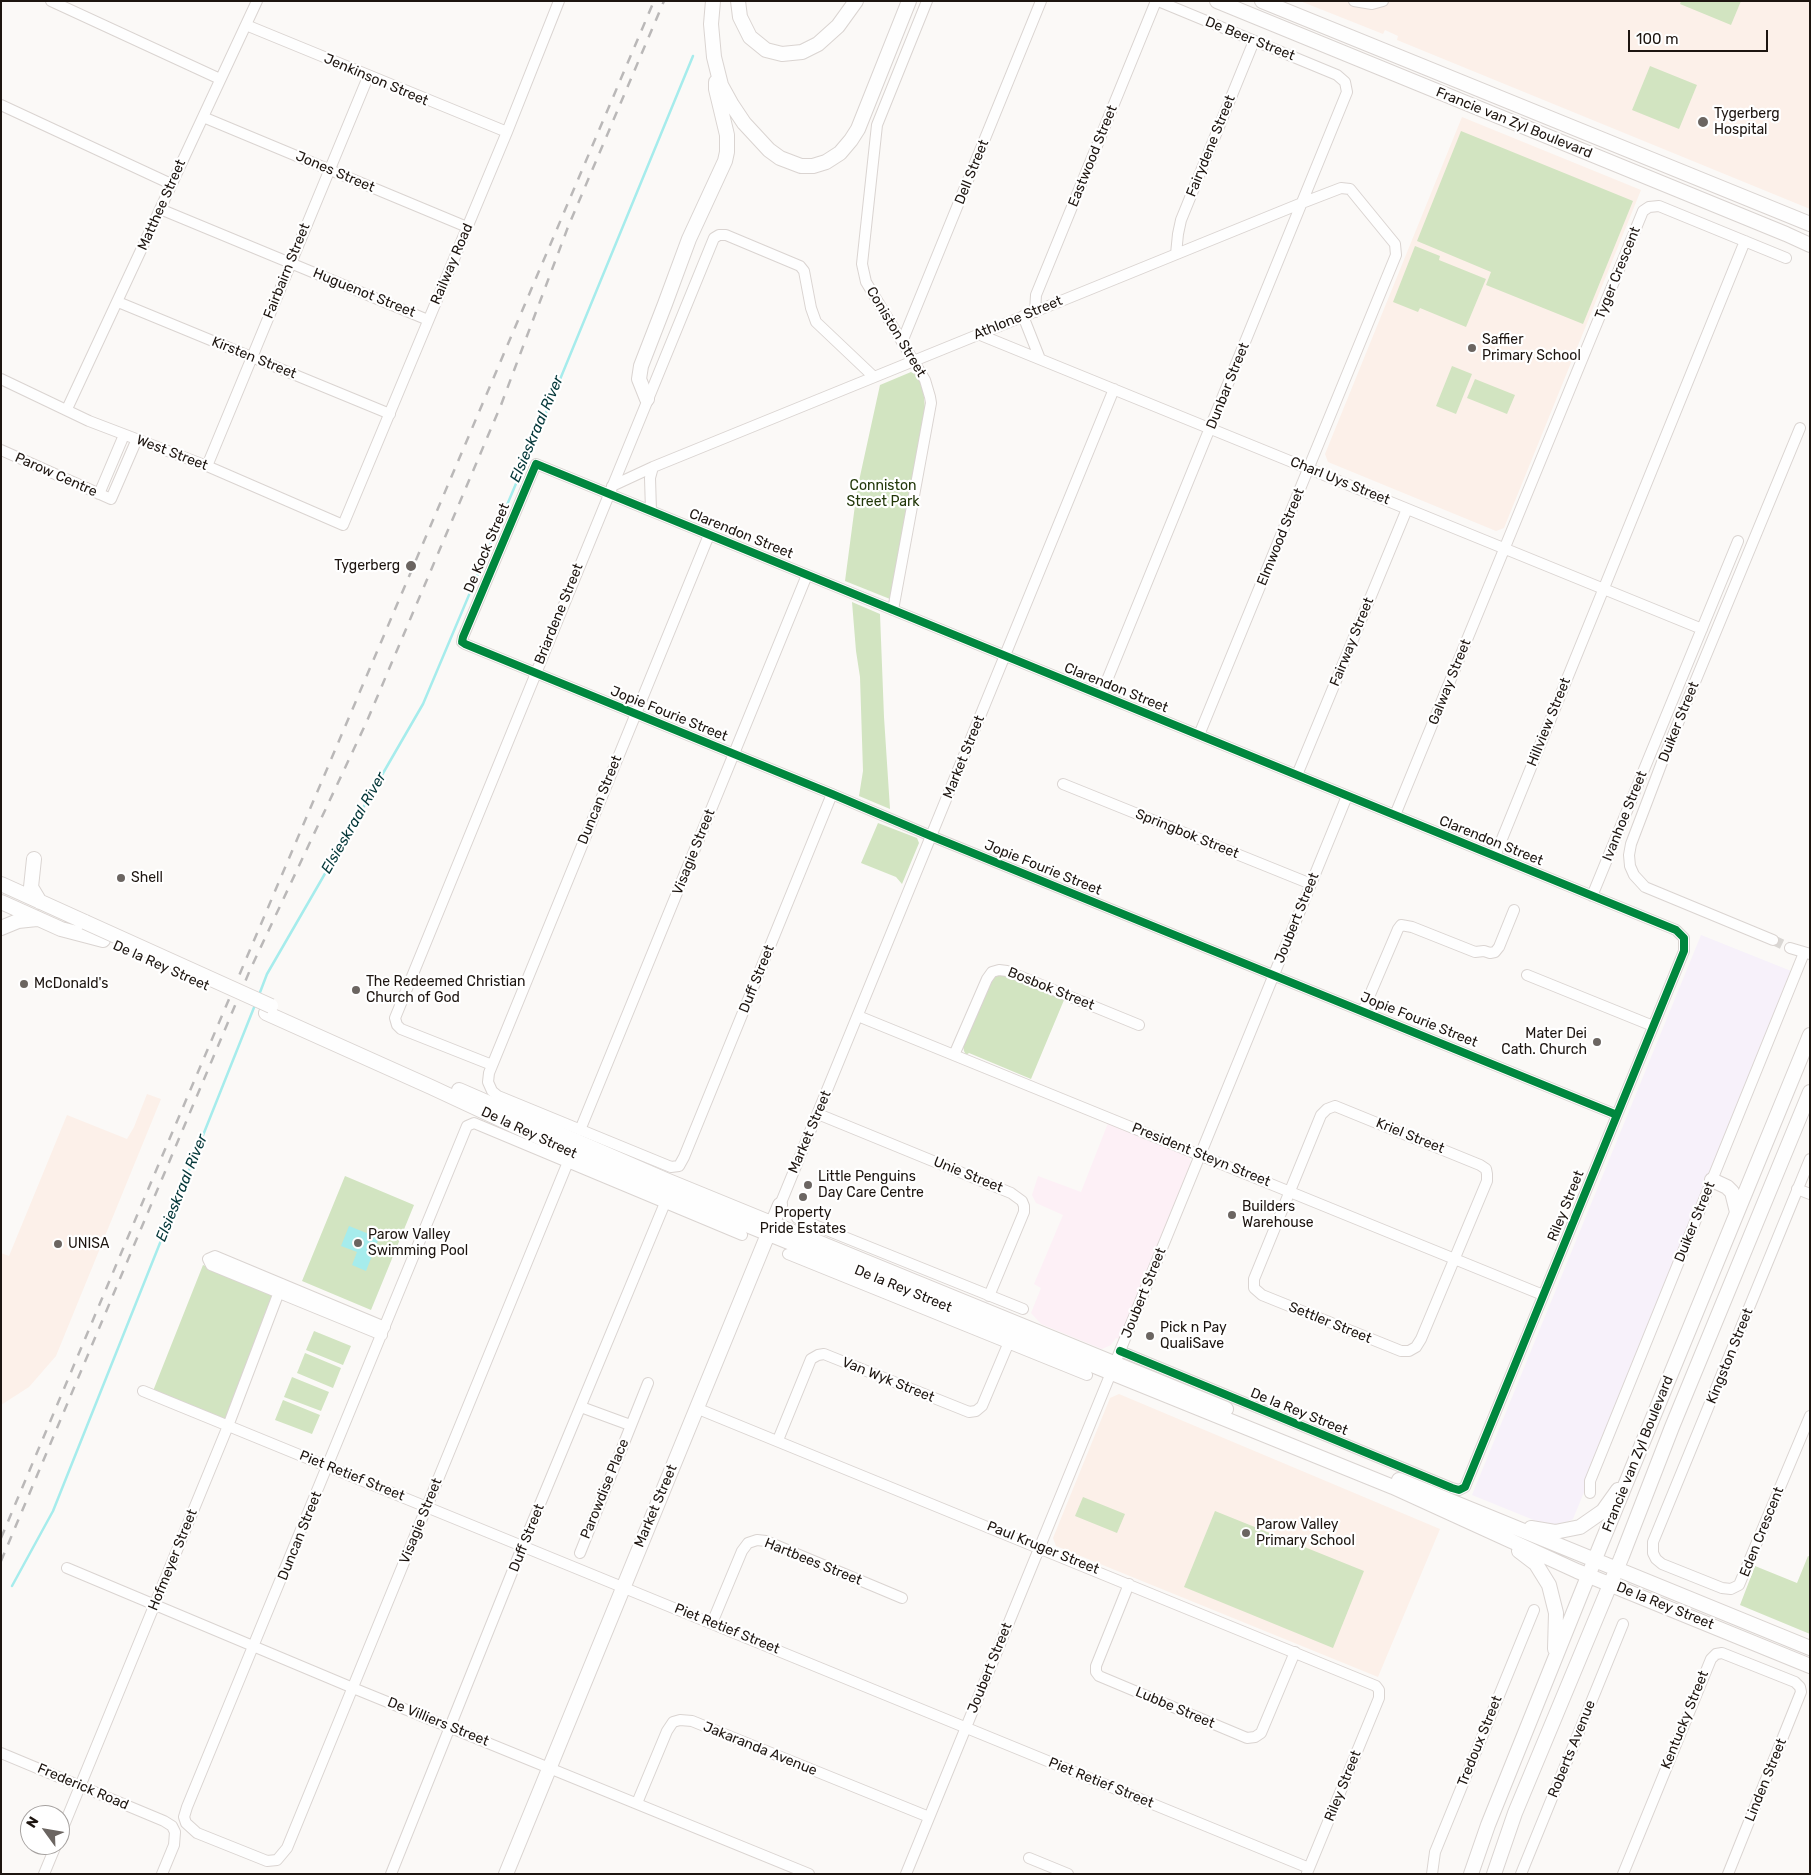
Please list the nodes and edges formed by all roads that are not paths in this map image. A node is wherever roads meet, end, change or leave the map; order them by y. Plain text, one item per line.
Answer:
1 (51, 1) edge
2 (257, 1) edge
3 (559, 1) edge
4 (713, 1) edge
5 (738, 1) edge
6 (856, 1) edge
7 (908, 1) edge
8 (927, 1) edge
9 (1041, 1) edge
10 (1157, 1) edge
11 (1217, 1) edge
12 (1262, 1) edge
13 (1354, 1) edge
14 (1382, 1) edge
15 (246, 25) junction
16 (1254, 41) junction
17 (716, 67) junction
18 (368, 77) junction
19 (1342, 77) joint
20 (220, 79) junction
21 (1, 105) edge
22 (203, 117) junction
23 (507, 132) junction
24 (329, 169) junction
25 (171, 184) junction
26 (1302, 203) junction
27 (160, 210) junction
28 (1810, 224) edge
29 (468, 227) junction
30 (1745, 241) junction
31 (1810, 245) edge
32 (1176, 254) junction
33 (1396, 255) joint
34 (1786, 258) dead end
35 (291, 263) junction
36 (118, 302) junction
37 (1035, 312) junction
38 (1023, 316) junction
39 (428, 320) junction
40 (978, 334) junction
41 (902, 342) junction
42 (252, 357) junction
43 (1040, 359) junction
44 (913, 361) junction
45 (874, 377) junction
46 (1, 380) edge
47 (1114, 389) junction
48 (647, 399) junction
49 (67, 409) junction
50 (390, 414) junction
51 (1211, 428) junction
52 (1800, 428) dead end
53 (124, 435) junction
54 (137, 439) junction
55 (1, 450) edge
56 (536, 464) joint
57 (207, 466) junction
58 (653, 467) junction
59 (1309, 468) junction
60 (610, 490) junction
61 (99, 494) junction
62 (1407, 508) junction
63 (651, 511) junction
64 (343, 525) joint
65 (709, 535) junction
66 (1738, 541) dead end
67 (1505, 548) junction
68 (807, 575) junction
69 (1604, 588) junction
70 (893, 610) junction
71 (1702, 629) junction
72 (462, 642) joint
73 (1005, 656) junction
74 (535, 674) junction
75 (1101, 695) junction
76 (636, 714) junction
77 (1199, 735) junction
78 (734, 754) junction
79 (1297, 775) junction
80 (1063, 784) dead end
81 (832, 794) junction
82 (1347, 796) junction
83 (1395, 816) junction
84 (931, 836) junction
85 (1495, 856) junction
86 (34, 859) dead end
87 (1311, 884) junction
88 (3, 893) edge
89 (1592, 896) junction
90 (40, 902) junction
91 (1514, 910) dead end
92 (38, 919) junction
93 (1, 928) edge
94 (1684, 938) joint
95 (1773, 940) tunnel mouth
96 (1790, 948) tunnel mouth
97 (1807, 954) edge
98 (1274, 975) junction
99 (1527, 975) dead end
100 (269, 1009) junction
101 (1364, 1011) junction
102 (858, 1016) junction
103 (1139, 1025) dead end
104 (1653, 1026) junction
105 (1810, 1036) edge
106 (954, 1055) junction
107 (492, 1065) junction
108 (1810, 1092) edge
109 (818, 1114) junction
110 (1617, 1115) junction
111 (470, 1124) joint
112 (580, 1130) junction
113 (1200, 1155) junction
114 (1810, 1159) edge
115 (568, 1162) junction
116 (681, 1164) joint
117 (1712, 1180) junction
118 (1797, 1189) junction
119 (1290, 1192) junction
120 (1810, 1194) edge
121 (665, 1203) junction
122 (780, 1205) joint
123 (1737, 1213) junction
124 (797, 1218) dead end
125 (770, 1228) junction
126 (742, 1235) dead end
127 (788, 1254) dead end
128 (1454, 1259) junction
129 (280, 1288) junction
130 (1543, 1295) junction
131 (989, 1296) junction
132 (1023, 1309) dead end
133 (383, 1331) junction
134 (1009, 1342) junction
135 (1115, 1363) junction
136 (1087, 1375) dead end
137 (648, 1383) dead end
138 (143, 1392) dead end
139 (581, 1406) junction
140 (696, 1408) junction
141 (1810, 1416) edge
142 (630, 1425) junction
143 (228, 1426) junction
144 (1648, 1432) junction
145 (778, 1440) junction
146 (328, 1467) junction
147 (1468, 1484) joint
148 (1590, 1493) dead end
149 (427, 1506) junction
150 (1499, 1520) junction
151 (1493, 1534) junction
152 (523, 1545) junction
153 (1039, 1547) junction
154 (580, 1553) dead end
155 (1653, 1553) joint
156 (1594, 1561) junction
157 (67, 1568) dead end
158 (1616, 1569) junction
159 (1589, 1575) junction
160 (1129, 1584) junction
161 (1610, 1584) junction
162 (622, 1587) junction
163 (902, 1598) dead end
164 (154, 1606) junction
165 (1534, 1610) dead end
166 (712, 1623) junction
167 (1623, 1624) dead end
168 (254, 1647) junction
169 (1810, 1648) edge
170 (1295, 1652) junction
171 (1810, 1666) edge
172 (1551, 1672) junction
173 (1800, 1687) joint
174 (353, 1688) junction
175 (1379, 1698) joint
176 (451, 1727) junction
177 (966, 1727) junction
178 (1, 1753) edge
179 (549, 1767) junction
180 (80, 1786) junction
181 (637, 1802) junction
182 (70, 1810) edge
183 (929, 1817) junction
184 (52, 1855) edge
185 (1029, 1858) dead end
186 (259, 1860) joint
187 (1308, 1871) edge
188 (44, 1874) edge
189 (162, 1874) edge
190 (391, 1874) edge
191 (506, 1874) edge
192 (809, 1874) edge
193 (906, 1874) edge
194 (1068, 1874) edge
195 (1432, 1874) edge
196 (1471, 1874) edge
197 (1494, 1874) edge
198 (1520, 1874) edge
199 (1623, 1874) edge
200 (1728, 1874) edge

1 - 20 street
2 - 15 street, Matthee Street
3 - 23 street, Railway Road
4 - 17 main road
5 - 6 main road
7 - 17 main road
8 - 41 street, Coniston Street
9 - 41 street, Dell Street
10 - 16 street, De Beer Street
10 - 37 street, Eastwood Street
11 - 31 main road, Francie van Zyl Boulevard
12 - 28 main road, Francie van Zyl Boulevard
13 - 14 street
15 - 18 street, Jenkinson Street
15 - 20 street, Matthee Street
16 - 19 street, De Beer Street
16 - 32 street, Fairydene Street
17 - 48 main road
18 - 23 street, Jenkinson Street
18 - 24 street, Fairbairn Street
19 - 26 street, Dunbar Street
20 - 22 street, Matthee Street
21 - 25 street
22 - 24 street, Jones Street
22 - 25 street, Matthee Street
23 - 29 street, Railway Road
24 - 29 street, Jones Street
24 - 35 street, Fairbairn Street
25 - 27 street, Matthee Street
26 - 32 street, Athlone Street
26 - 33 street, Athlone Street
26 - 51 street, Dunbar Street
27 - 35 street, Huguenot Street
27 - 36 street, Matthee Street
29 - 39 street, Railway Road
30 - 34 street, Tyger Crescent
30 - 67 street, Tyger Crescent
30 - 69 street
32 - 37 street, Athlone Street
33 - 59 street, Elmwood Street
35 - 39 street, Huguenot Street
35 - 42 street, Fairbairn Street
36 - 42 street, Kirsten Street
36 - 49 street, Matthee Street
37 - 38 street, Athlone Street
38 - 40 street, Athlone Street
38 - 43 street
39 - 50 street, Railway Road
40 - 43 street, Charl Uys Street
40 - 44 street, Athlone Street
41 - 44 street, Coniston Street
42 - 50 street, Kirsten Street
42 - 57 street, Fairbairn Street
43 - 47 street, Charl Uys Street
44 - 45 street, Athlone Street
44 - 70 street, Coniston Street
45 - 48 street, Briardene Street
45 - 58 street, Athlone Street
46 - 49 street, West Street
47 - 51 street, Charl Uys Street
47 - 73 street, Market Street
48 - 60 street, Briardene Street
49 - 53 street, West Street
50 - 64 street, Railway Road
51 - 59 street, Charl Uys Street
51 - 75 street, Dunbar Street
52 - 95 street, Duiker Street
53 - 54 street, West Street
53 - 61 street
54 - 57 street, West Street
54 - 61 street, Parow Centre
55 - 61 street, Parow Centre
56 - 60 street, Clarendon Street
56 - 72 street, De Kock Street
57 - 64 street, West Street
58 - 60 street, Athlone Street
58 - 63 street
59 - 62 street, Charl Uys Street
59 - 77 street, Elmwood Street
60 - 63 street, Clarendon Street
60 - 74 street, Briardene Street
62 - 67 street, Charl Uys Street
62 - 79 street, Fairway Street
63 - 65 street, Clarendon Street
65 - 68 street, Clarendon Street
65 - 76 street, Duncan Street
66 - 71 street, Ivanhoe Street
67 - 69 street, Charl Uys Street
67 - 83 street, Galway Street
68 - 70 street, Clarendon Street
68 - 78 street, Visagie Street
69 - 71 street, Charl Uys Street
69 - 85 street, Hillview Street
70 - 73 street, Clarendon Street
71 - 89 street, Ivanhoe Street
72 - 74 street, Jopie Fourie Street
73 - 75 street, Clarendon Street
73 - 84 street, Market Street
74 - 76 street, Jopie Fourie Street
74 - 107 street, Briardene Street
75 - 77 street, Clarendon Street
76 - 78 street, Jopie Fourie Street
76 - 107 street, Duncan Street
77 - 79 street, Clarendon Street
78 - 81 street, Jopie Fourie Street
78 - 112 street, Visagie Street
79 - 82 street, Clarendon Street
80 - 87 street, Springbok Street
81 - 84 street, Jopie Fourie Street
81 - 116 street, Duff Street
82 - 83 street, Clarendon Street
82 - 87 street, Joubert Street
83 - 85 street, Clarendon Street
84 - 98 street, Jopie Fourie Street
84 - 102 street, Market Street
85 - 89 street, Clarendon Street
86 - 90 main road
87 - 98 street, Joubert Street
88 - 90 main road, De la Rey Street
88 - 92 main road, De la Rey Street
89 - 94 street, Clarendon Street
90 - 100 main road, De la Rey Street, bridge
91 - 101 street
92 - 93 main road
92 - 100 main road, De la Rey Street
94 - 104 street, Riley Street
96 - 97 street, Duiker Street
97 - 117 street, Duiker Street
98 - 101 street, Jopie Fourie Street
98 - 113 street, Joubert Street
99 - 104 street
100 - 125 main road, De la Rey Street
101 - 110 street, Jopie Fourie Street
102 - 106 street, President Steyn Street
102 - 109 street, Market Street
103 - 106 street, Bosbok Street
104 - 110 street, Riley Street
105 - 123 main road, Francie van Zyl Boulevard
106 - 113 street, President Steyn Street
107 - 112 street, De la Rey Street
108 - 158 main road, Francie van Zyl Boulevard
109 - 122 street, Market Street
109 - 131 street, Unie Street
110 - 130 street, Riley Street
111 - 115 street, De la Rey Street
111 - 133 street, Duncan Street
112 - 116 street, De la Rey Street
113 - 119 street, President Steyn Street
113 - 135 street, Joubert Street
114 - 118 street, Kingston Street
115 - 121 street, De la Rey Street
115 - 149 street, Visagie Street
117 - 123 main road
117 - 148 street, Duiker Street
118 - 120 street
118 - 155 street, Kingston Street
119 - 128 street, President Steyn Street
119 - 128 street, Kriel Street
119 - 128 street, Settler Street
121 - 126 street, De la Rey Street
121 - 139 street, Duff Street
122 - 125 main road, Market Street
123 - 144 main road, Francie van Zyl Boulevard
124 - 131 street, De la Rey Street
125 - 135 main road, De la Rey Street
125 - 140 main road, Market Street
127 - 134 street, De la Rey Street
128 - 130 street, President Steyn Street
129 - 129 street
129 - 133 street
129 - 143 street, Hofmeyer Street
130 - 147 street, Riley Street
131 - 132 street, De la Rey Street
133 - 146 street, Duncan Street
134 - 136 street, De la Rey Street
134 - 145 street, Van Wyk Street
135 - 147 street, De la Rey Street
135 - 150 main road, De la Rey Street
135 - 151 main road, De la Rey Street
135 - 153 street, Joubert Street
137 - 142 street, Parowdise Place
138 - 143 street, Piet Retief Street
139 - 142 street, Parowdise Place
139 - 152 street, Duff Street
140 - 145 street, Paul Kruger Street
140 - 162 main road, Market Street
141 - 155 street, Eden Crescent
142 - 154 street, Parowdise Place
143 - 146 street, Piet Retief Street
143 - 164 street, Hofmeyer Street
144 - 150 main road
144 - 156 main road, Francie van Zyl Boulevard
145 - 153 street, Paul Kruger Street
146 - 149 street, Piet Retief Street
146 - 168 street, Duncan Street
149 - 152 street, Piet Retief Street
149 - 174 street, Visagie Street
150 - 156 main road, De la Rey Street
151 - 159 main road, De la Rey Street
151 - 172 main road
152 - 162 street, Piet Retief Street
152 - 176 street, Duff Street
153 - 160 street, Paul Kruger Street
153 - 177 street, Joubert Street
156 - 158 main road, De la Rey Street
156 - 159 main road, Francie van Zyl Boulevard
157 - 164 street, De Villiers Street
158 - 161 main road, Francie van Zyl Boulevard
158 - 169 main road, De la Rey Street
159 - 161 main road, De la Rey Street
159 - 172 main road, Francie van Zyl Boulevard
160 - 170 street, Paul Kruger Street
160 - 170 street, Lubbe Street
161 - 171 main road, De la Rey Street
161 - 197 main road, Francie van Zyl Boulevard
162 - 166 street, Piet Retief Street
162 - 179 main road, Market Street
163 - 166 street, Hartbees Street
164 - 168 street, De Villiers Street
164 - 180 street, Hofmeyer Street
165 - 195 street, Tredoux Street
166 - 177 street, Piet Retief Street
167 - 198 street, Roberts Avenue
168 - 174 street, De Villiers Street
168 - 186 street, Duncan Street
170 - 175 street, Paul Kruger Street
172 - 196 main road, Francie van Zyl Boulevard
173 - 199 street, Kentucky Street
173 - 200 street, Linden Street
174 - 176 street, De Villiers Street
174 - 186 street, Visagie Street
175 - 187 street, Riley Street
176 - 179 street, De Villiers Street
176 - 190 street, Duff Street
177 - 183 street, Joubert Street
177 - 187 street, Piet Retief Street
178 - 180 street, Frederick Road
179 - 181 street, De Villiers Street
179 - 191 main road, Market Street
180 - 182 street, Hofmeyer Street
180 - 189 street, Frederick Road
181 - 183 street, Jakaranda Avenue
181 - 192 street, De Villiers Street
183 - 193 street, Joubert Street
184 - 188 street
185 - 194 street

